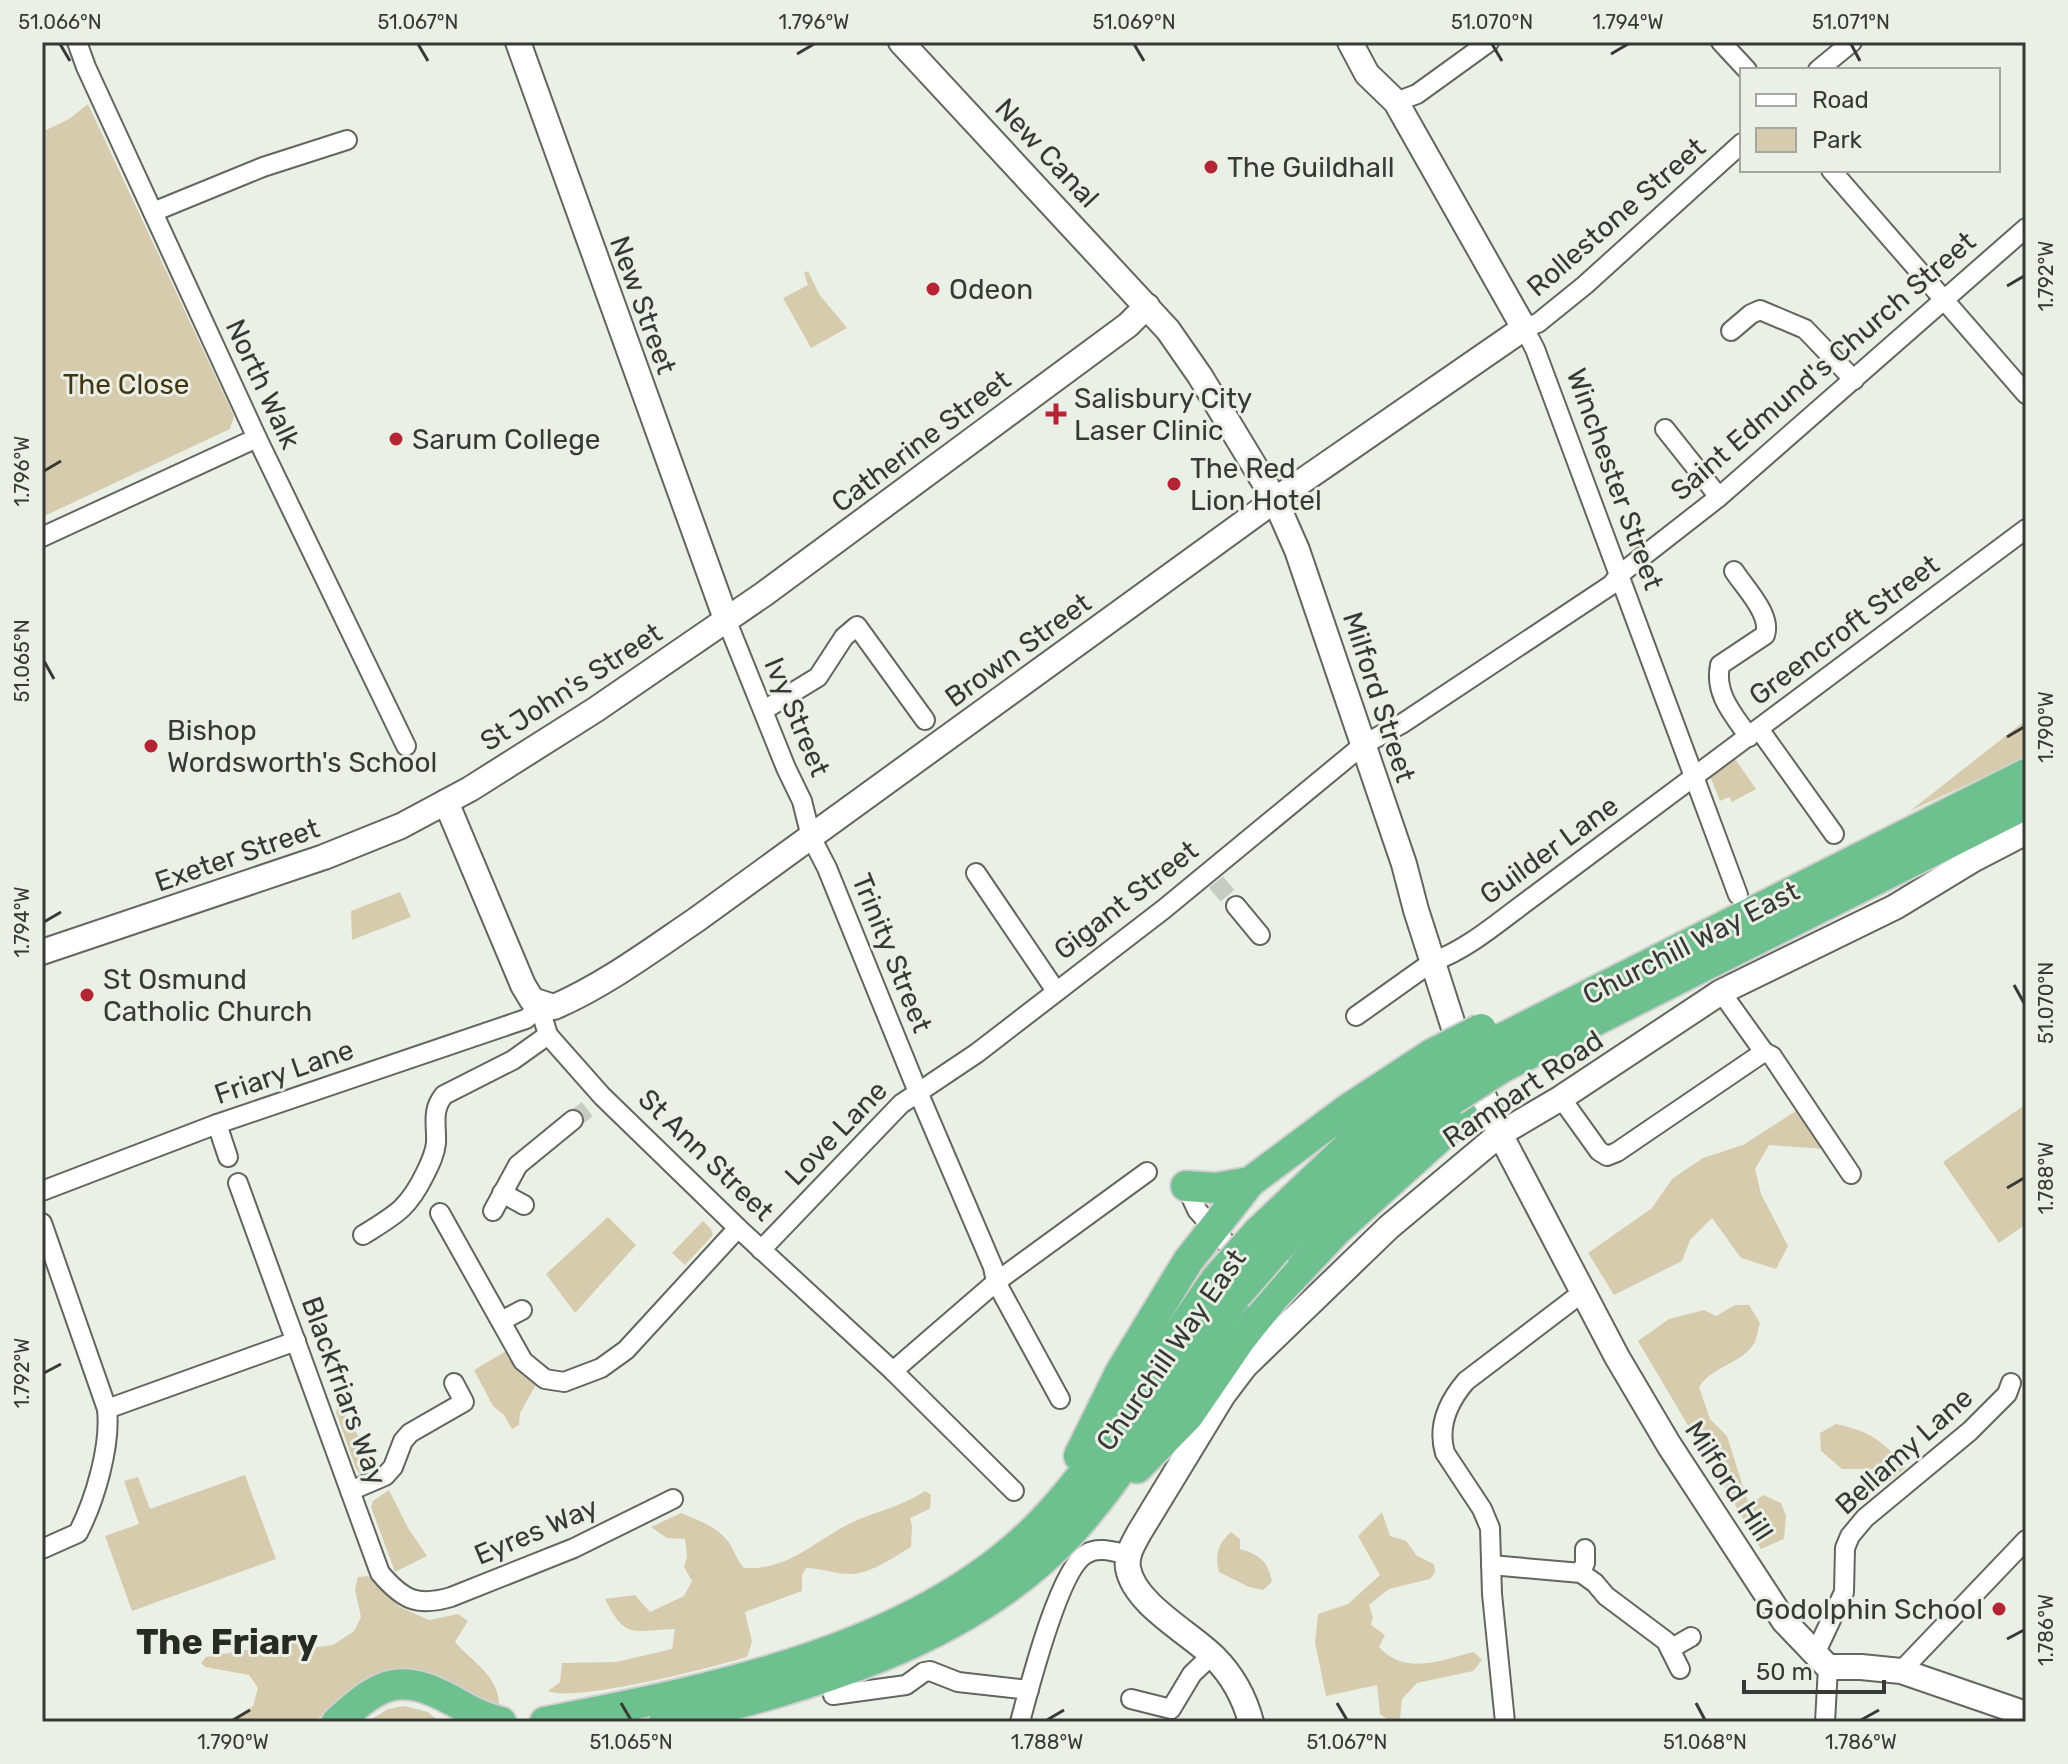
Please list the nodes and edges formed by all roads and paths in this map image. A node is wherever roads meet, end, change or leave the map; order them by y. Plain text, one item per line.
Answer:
1 (77, 42) edge
2 (518, 42) edge
3 (901, 42) edge
4 (1350, 42) edge
5 (1489, 42) edge
6 (1721, 42) edge
7 (1852, 42) edge
8 (1745, 68) edge
9 (1820, 68) edge
10 (1396, 102) junction
11 (347, 140) dead end
12 (1740, 145) edge
13 (1833, 172) edge
14 (153, 212) junction
15 (2026, 228) edge
16 (1945, 299) junction
17 (1147, 306) junction
18 (1524, 328) junction
19 (1731, 331) dead end
20 (1854, 380) junction
21 (2026, 394) edge
22 (1665, 429) dead end
23 (257, 438) junction
24 (1719, 497) junction
25 (1275, 500) junction
26 (2026, 529) edge
27 (42, 537) edge
28 (1734, 571) dead end
29 (1619, 575) junction
30 (714, 588) junction
31 (726, 619) junction
32 (701, 636) junction
33 (764, 710) junction
34 (925, 720) dead end
35 (1754, 733) junction
36 (1363, 745) junction
37 (406, 746) dead end
38 (2026, 774) edge
39 (1696, 777) junction
40 (446, 802) junction
41 (2026, 804) edge
42 (2026, 832) edge
43 (1834, 834) dead end
44 (811, 837) junction
45 (976, 873) dead end
46 (1738, 895) dead end
47 (1236, 906) tunnel mouth
48 (1260, 935) dead end
49 (42, 952) edge
50 (1432, 962) junction
51 (1056, 991) junction
52 (1721, 992) junction
53 (1603, 1002) junction
54 (542, 1005) junction
55 (1356, 1016) dead end
56 (548, 1035) junction
57 (1764, 1052) junction
58 (1496, 1056) junction
59 (1446, 1087) junction
60 (918, 1092) junction
61 (1561, 1098) junction
62 (573, 1120) tunnel mouth
63 (217, 1124) junction
64 (1500, 1134) junction
65 (228, 1157) dead end
66 (1147, 1172) dead end
67 (1851, 1174) dead end
68 (1250, 1182) junction
69 (238, 1183) dead end
70 (1186, 1186) joint
71 (417, 1190) junction
72 (42, 1191) edge
73 (502, 1193) junction
74 (524, 1205) dead end
75 (493, 1211) dead end
76 (42, 1223) edge
77 (738, 1228) junction
78 (1212, 1229) junction
79 (363, 1235) dead end
80 (761, 1250) junction
81 (996, 1282) junction
82 (1226, 1287) junction
83 (1583, 1292) junction
84 (1275, 1296) junction
85 (522, 1310) dead end
86 (501, 1321) junction
87 (296, 1341) junction
88 (893, 1371) junction
89 (454, 1383) dead end
90 (2011, 1383) dead end
91 (1060, 1399) dead end
92 (107, 1409) junction
93 (350, 1491) junction
94 (1014, 1491) dead end
95 (673, 1499) dead end
96 (1060, 1502) junction
97 (1092, 1507) junction
98 (2026, 1540) edge
99 (42, 1549) edge
100 (1585, 1549) dead end
101 (1128, 1555) junction
102 (1491, 1565) junction
103 (1581, 1573) junction
104 (418, 1603) joint
105 (1691, 1637) dead end
106 (1670, 1649) junction
107 (1212, 1655) junction
108 (1822, 1660) junction
109 (1680, 1669) dead end
110 (1901, 1671) junction
111 (1029, 1690) junction
112 (833, 1695) dead end
113 (1131, 1699) dead end
114 (2026, 1714) edge
115 (452, 1720) edge
116 (337, 1722) edge
117 (356, 1722) edge
118 (501, 1722) edge
119 (545, 1722) edge
120 (664, 1722) edge
121 (1020, 1722) edge
122 (1251, 1722) edge
123 (1505, 1722) edge
124 (1825, 1722) edge

1 - 14 street, North Walk
2 - 30 street, New Street
3 - 17 street, New Canal
4 - 10 street, Winchester Street
5 - 10 street
6 - 8 street
7 - 9 street
10 - 18 street, Winchester Street
11 - 14 street
12 - 18 street, Rollestone Street
13 - 16 street
14 - 23 street, North Walk
15 - 16 street, Saint Edmund's Church Street
16 - 20 street, Saint Edmund's Church Street
16 - 21 street
17 - 25 street, Milford Street
17 - 31 street, Catherine Street
18 - 25 street, Brown Street
18 - 29 street, Winchester Street
19 - 20 street
20 - 24 street, Saint Edmund's Church Street
22 - 24 street
23 - 27 street
23 - 37 street, North Walk
24 - 29 street, Saint Edmund's Church Street
25 - 36 street, Milford Street
25 - 44 street, Brown Street
26 - 35 street, Greencroft Street
28 - 35 street
29 - 36 street, Saint Edmund's Church Street
29 - 39 street, Winchester Street
30 - 31 street, New Street
30 - 32 street
31 - 32 street, St John's Street
31 - 33 street, Ivy Street
32 - 40 street, St John's Street
33 - 34 street
33 - 44 street, Ivy Street
35 - 39 street, Greencroft Street
35 - 43 street
36 - 50 street, Milford Street
36 - 51 street, Gigant Street
38 - 53 highway, Churchill Way East
39 - 46 street, Winchester Street
39 - 50 street, Guilder Lane
40 - 49 street, Exeter Street
40 - 54 street
41 - 53 highway, Churchill Way East
42 - 52 street, Rampart Road
44 - 54 street, Brown Street
44 - 60 street, Trinity Street
45 - 51 street
47 - 48 street
50 - 55 street, Guilder Lane
50 - 64 street, Milford Street
51 - 60 street, Gigant Street
52 - 57 street
52 - 61 street, Rampart Road
53 - 58 highway, Churchill Way East
53 - 58 highway
54 - 56 street
54 - 63 street, Friary Lane
56 - 71 street
56 - 77 street, St Ann Street
57 - 61 street
57 - 67 street
58 - 59 highway, Churchill Way East, bridge
58 - 59 highway, bridge
59 - 68 highway
59 - 82 highway, Churchill Way East, bridge
59 - 84 highway
60 - 80 street, Love Lane
60 - 81 street, Trinity Street
61 - 64 street, Rampart Road
62 - 73 street
63 - 65 street
63 - 72 street, Friary Lane
64 - 83 street, Milford Hill
64 - 101 street, Rampart Road
66 - 81 street
68 - 70 highway
68 - 78 highway
69 - 87 street, Blackfriars Way
70 - 78 street
71 - 79 street
71 - 86 street
73 - 74 street
73 - 75 street
76 - 92 street
77 - 80 street, St Ann Street
77 - 86 street
78 - 84 street
78 - 96 highway
80 - 88 street, St Ann Street
81 - 88 street
81 - 91 street, Trinity Street
82 - 96 highway, Churchill Way East
82 - 97 highway, Churchill Way East
83 - 102 street
83 - 108 street, Milford Hill
84 - 97 highway
85 - 86 street
87 - 92 street
87 - 93 street, Blackfriars Way
88 - 94 street, St Ann Street
89 - 93 street
90 - 108 street, Bellamy Lane
92 - 99 street
93 - 104 street, Blackfriars Way
95 - 104 street, Eyres Way
96 - 119 highway, Churchill Way East
97 - 120 highway, Churchill Way East
98 - 110 street
100 - 103 street
101 - 107 street
101 - 111 street
102 - 103 street
102 - 123 street
103 - 106 street
105 - 106 street
106 - 109 street
107 - 113 street
107 - 122 street
108 - 110 street
108 - 124 street
110 - 114 street
111 - 112 street
111 - 121 street
115 - 117 highway
116 - 118 highway

